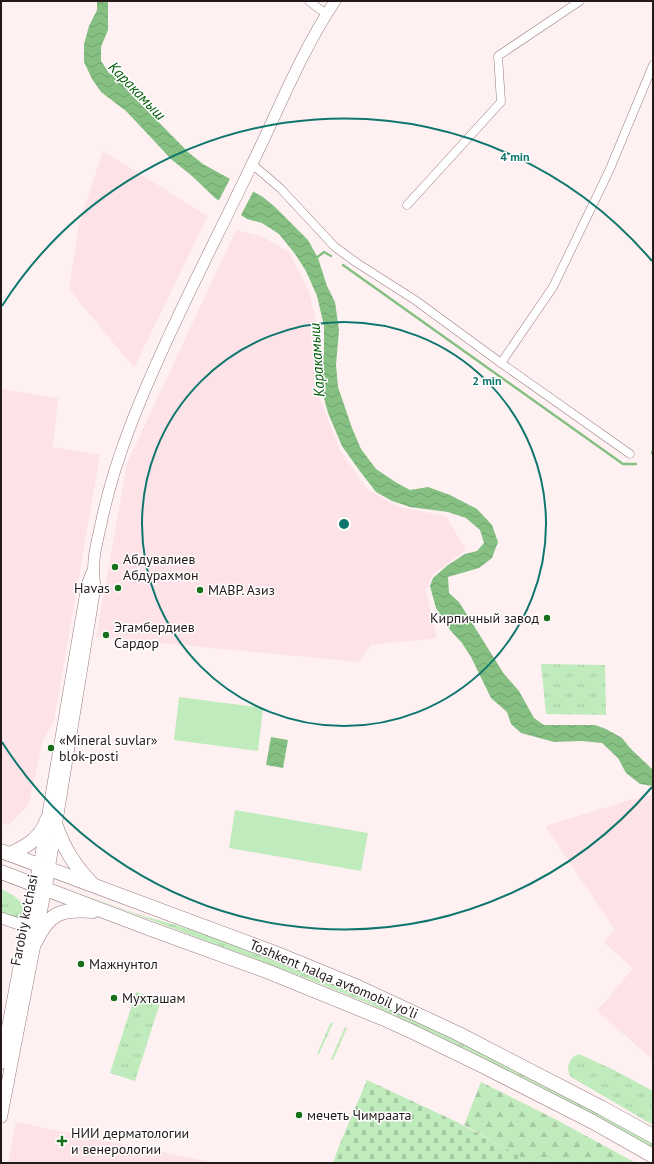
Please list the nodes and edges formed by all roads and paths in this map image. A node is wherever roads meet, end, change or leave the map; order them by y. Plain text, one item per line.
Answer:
1 (309, 1) edge
2 (335, 1) edge
3 (580, 1) edge
4 (326, 14) junction
5 (653, 65) edge
6 (252, 164) junction
7 (407, 205) dead end
8 (502, 363) junction
9 (630, 454) dead end
10 (52, 823) junction
11 (5, 853) edge
12 (44, 868) junction
13 (1, 872) edge
14 (40, 887) junction
15 (95, 887) junction
16 (102, 911) junction
17 (1, 918) edge
18 (28, 927) junction
19 (36, 941) junction
20 (1, 1063) edge
21 (1, 1117) edge
22 (653, 1136) edge
23 (653, 1156) edge

1 - 4 street
2 - 4 main road
3 - 7 street
4 - 6 main road
5 - 8 street
6 - 8 street
6 - 10 main road
8 - 9 street
10 - 11 highway
10 - 12 main road
10 - 15 highway
11 - 12 highway, Toshkent halqa avtomobil yo'li
12 - 14 main road, Farobiy ko'chasi
12 - 15 highway, Toshkent halqa avtomobil yo'li
13 - 14 highway, Toshkent halqa avtomobil yo'li
14 - 16 highway, Toshkent halqa avtomobil yo'li
14 - 18 main road, Farobiy ko'chasi
14 - 19 main road, Farobiy ko'chasi
15 - 22 highway, Toshkent halqa avtomobil yo'li
16 - 19 highway
16 - 23 highway, Toshkent halqa avtomobil yo'li
17 - 18 main road
18 - 20 main road, Farobiy ko'chasi
19 - 21 main road, Farobiy ko'chasi

